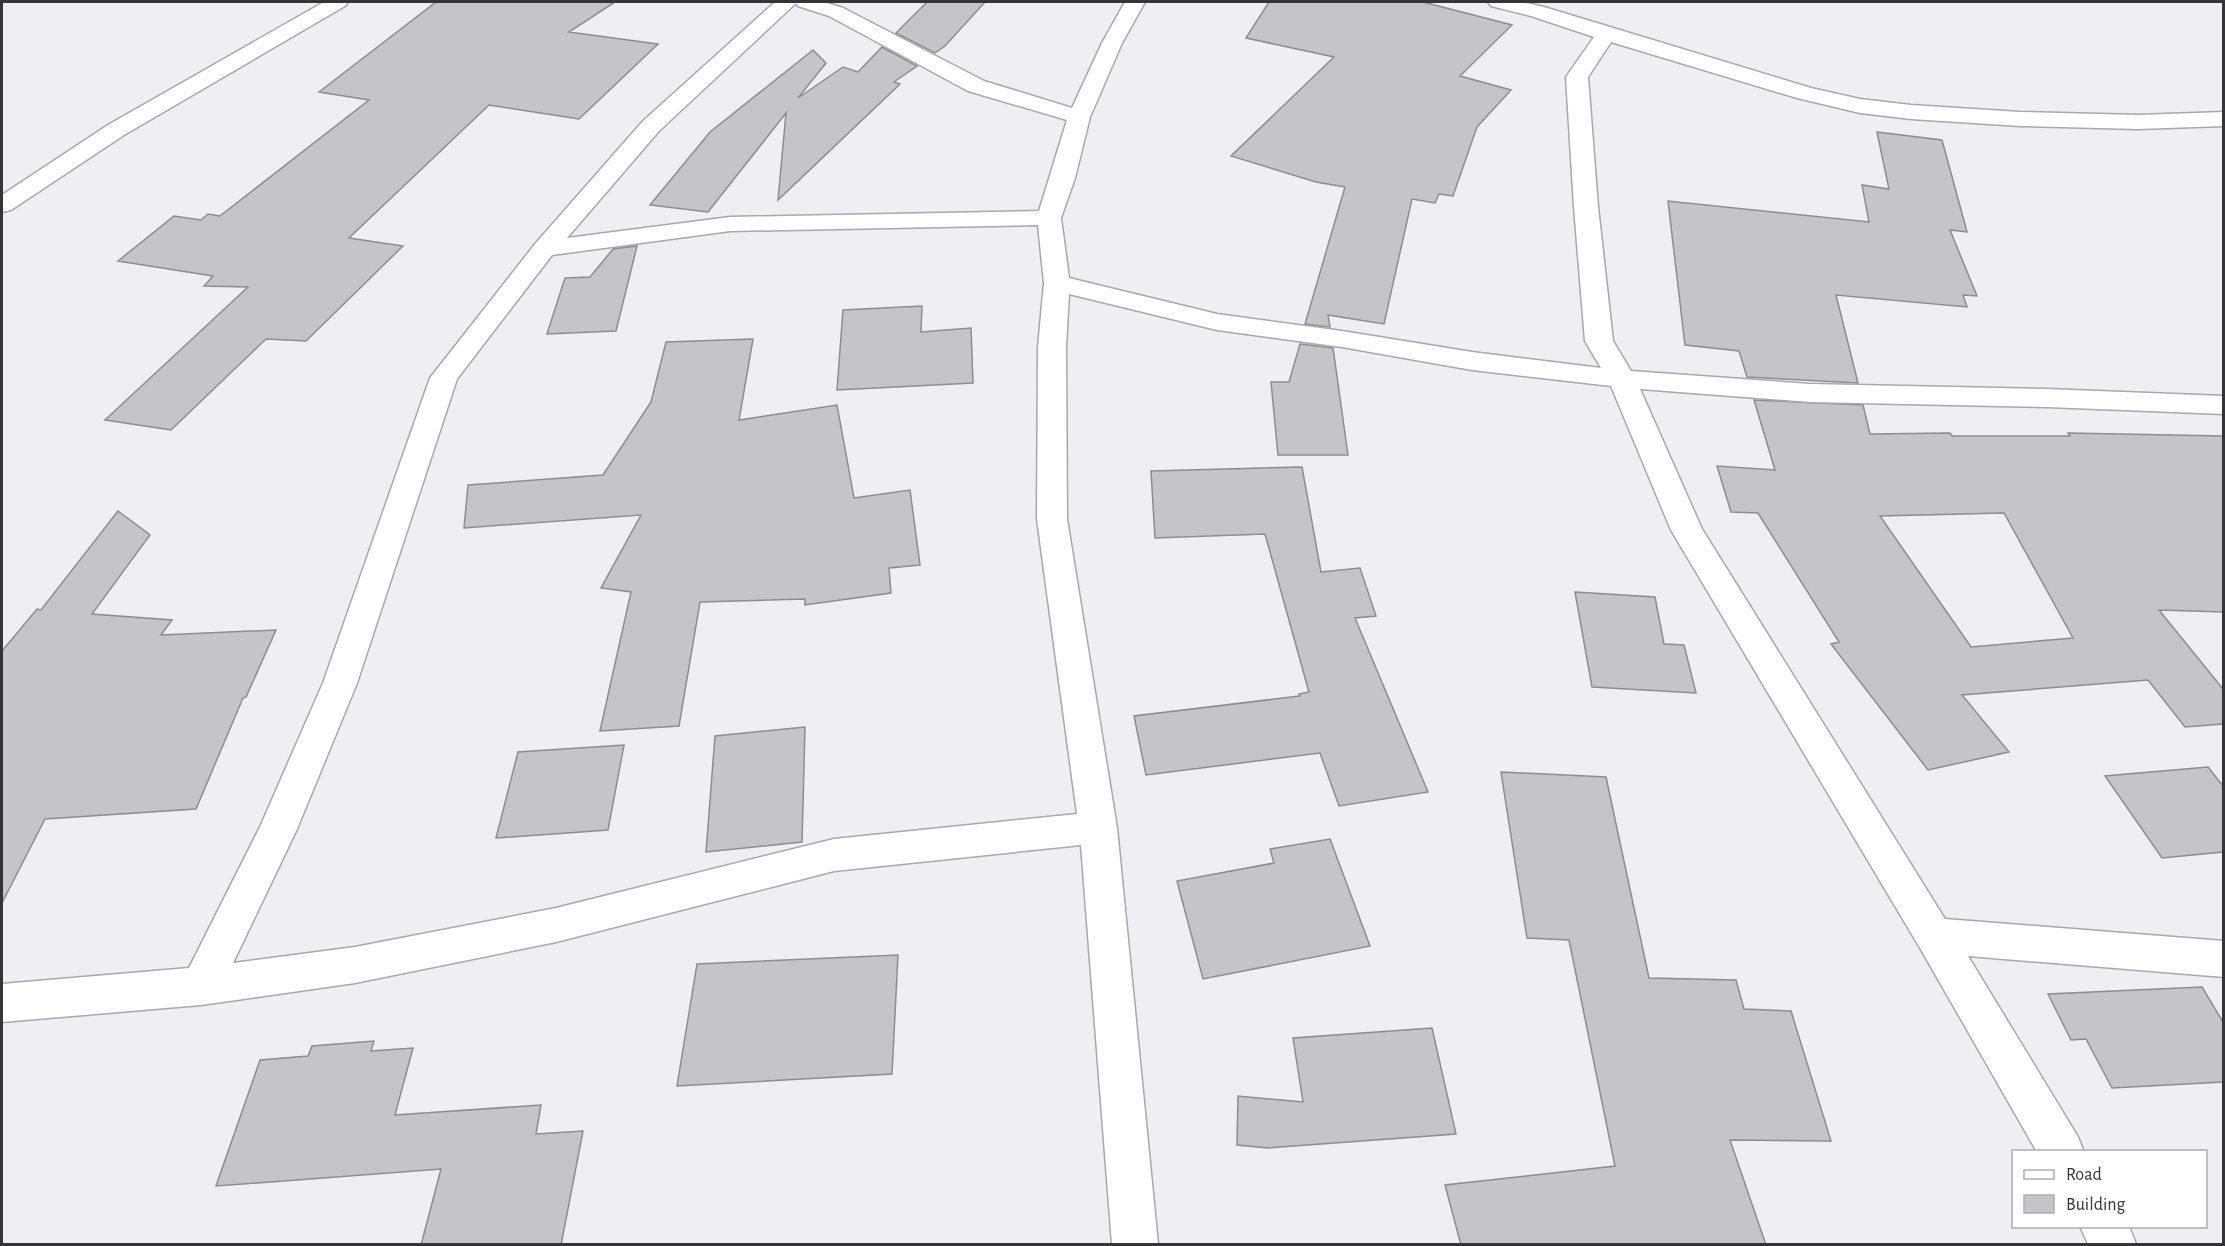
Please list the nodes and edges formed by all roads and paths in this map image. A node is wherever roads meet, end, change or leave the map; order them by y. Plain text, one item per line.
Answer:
1 (338, 2) edge
2 (786, 2) edge
3 (805, 2) edge
4 (1135, 2) edge
5 (1498, 2) edge
6 (1540, 6) edge
7 (1606, 34) junction
8 (1079, 117) junction
9 (2223, 119) edge
10 (2, 205) edge
11 (1049, 218) junction
12 (544, 249) junction
13 (1057, 284) junction
14 (1622, 379) junction
15 (2223, 405) edge
16 (1098, 828) junction
17 (1934, 936) junction
18 (2223, 959) edge
19 (201, 986) junction
20 (2, 1003) edge
21 (2061, 1150) edge
22 (2104, 1228) edge
23 (1135, 1245) edge
24 (2113, 1245) edge

1 - 10 street
2 - 12 street
3 - 8 street
4 - 8 street
5 - 6 street
6 - 7 street
7 - 9 street
7 - 14 street
8 - 11 street
11 - 12 street
11 - 13 street
12 - 19 street
13 - 14 street
13 - 16 street
14 - 15 street
14 - 17 street
16 - 19 street
16 - 23 street
17 - 18 street
17 - 21 street
19 - 20 street
22 - 24 street

